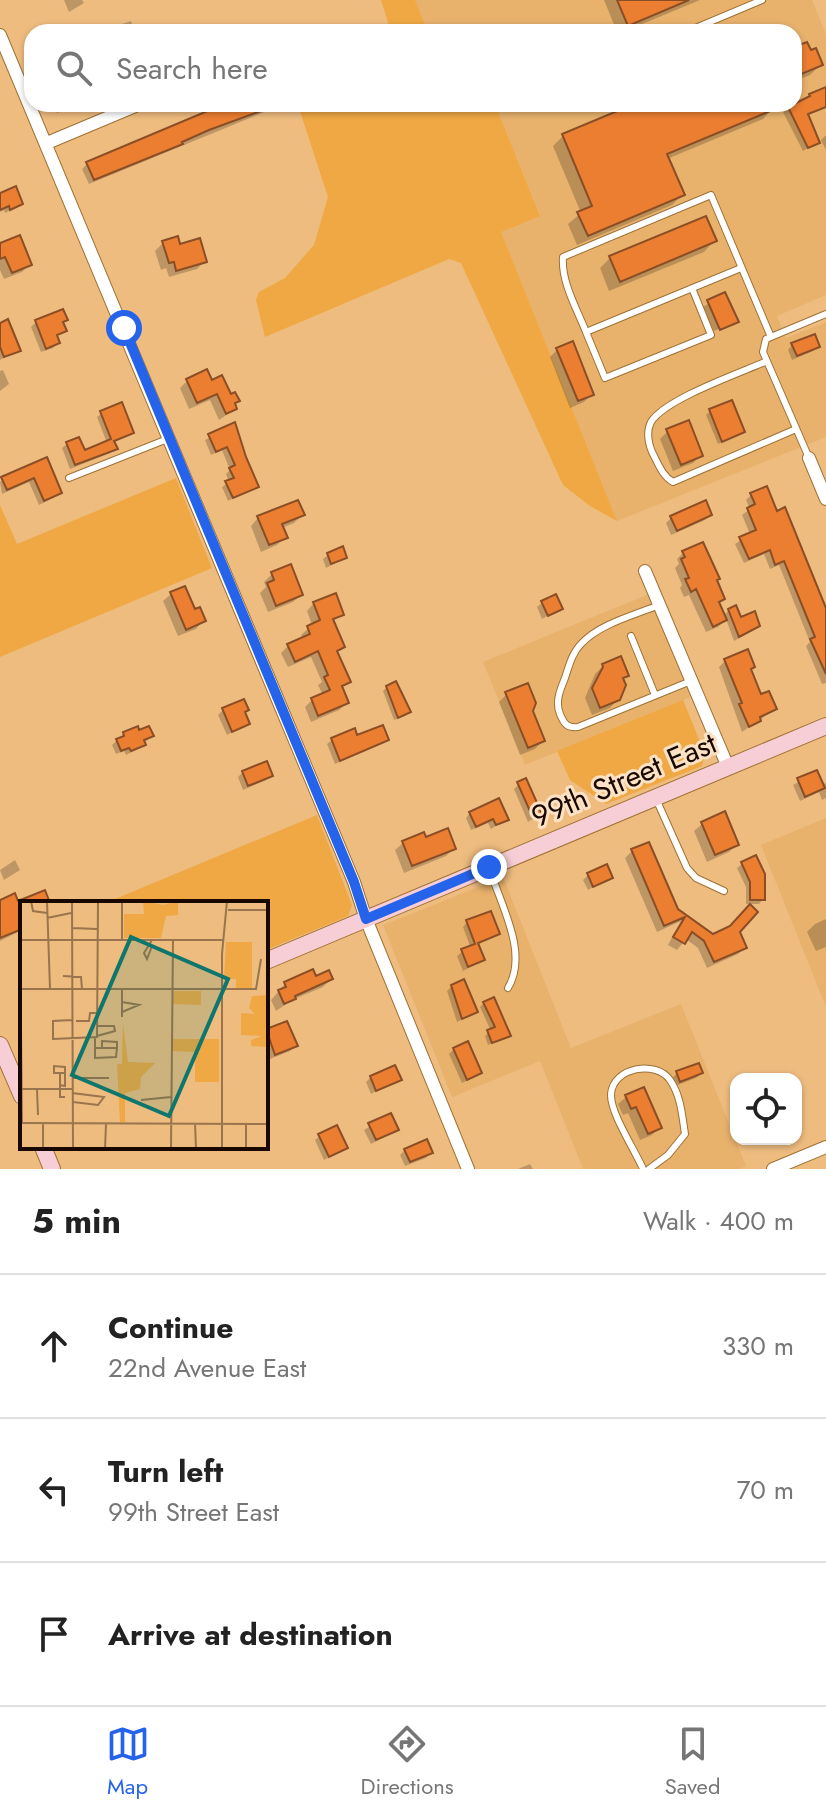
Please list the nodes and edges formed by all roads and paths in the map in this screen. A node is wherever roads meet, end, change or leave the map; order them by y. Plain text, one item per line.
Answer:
1 (762, 0) edge
2 (705, 24) edge
3 (0, 35) edge
4 (24, 90) edge
5 (34, 112) edge
6 (121, 112) edge
7 (47, 143) junction
8 (741, 268) junction
9 (692, 288) junction
10 (826, 314) edge
11 (586, 332) junction
12 (771, 337) junction
13 (767, 361) junction
14 (796, 429) junction
15 (170, 438) junction
16 (809, 458) joint
17 (69, 478) dead end
18 (826, 499) edge
19 (645, 571) dead end
20 (659, 605) junction
21 (631, 636) dead end
22 (691, 681) junction
23 (655, 695) junction
24 (826, 726) edge
25 (728, 767) junction
26 (656, 797) junction
27 (489, 867) junction
28 (724, 891) dead end
29 (366, 919) junction
30 (268, 960) edge
31 (508, 988) dead end
32 (0, 1045) edge
33 (11, 1070) edge
34 (20, 1091) edge
35 (826, 1147) edge
36 (44, 1149) edge
37 (52, 1169) edge
38 (468, 1169) edge
39 (643, 1169) edge
40 (649, 1169) edge
41 (773, 1169) edge

1 - 2 lane
3 - 4 street
5 - 7 street
6 - 7 street
7 - 15 street
8 - 9 lane
8 - 11 lane
8 - 12 lane
9 - 11 lane
9 - 11 lane
10 - 12 lane
12 - 13 lane
13 - 14 lane
13 - 14 lane
14 - 16 lane
15 - 17 lane
15 - 29 street
16 - 18 street
19 - 20 street
20 - 22 street
20 - 23 lane
21 - 23 lane
22 - 23 lane
22 - 25 street
24 - 25 street, 99th Street East
25 - 26 street, 99th Street East
26 - 27 street, 99th Street East
26 - 28 lane
27 - 29 street, 99th Street East
27 - 31 lane
29 - 30 street, 99th Street East
29 - 38 street
32 - 33 street
33 - 34 street
35 - 41 street
36 - 37 street
39 - 40 lane

